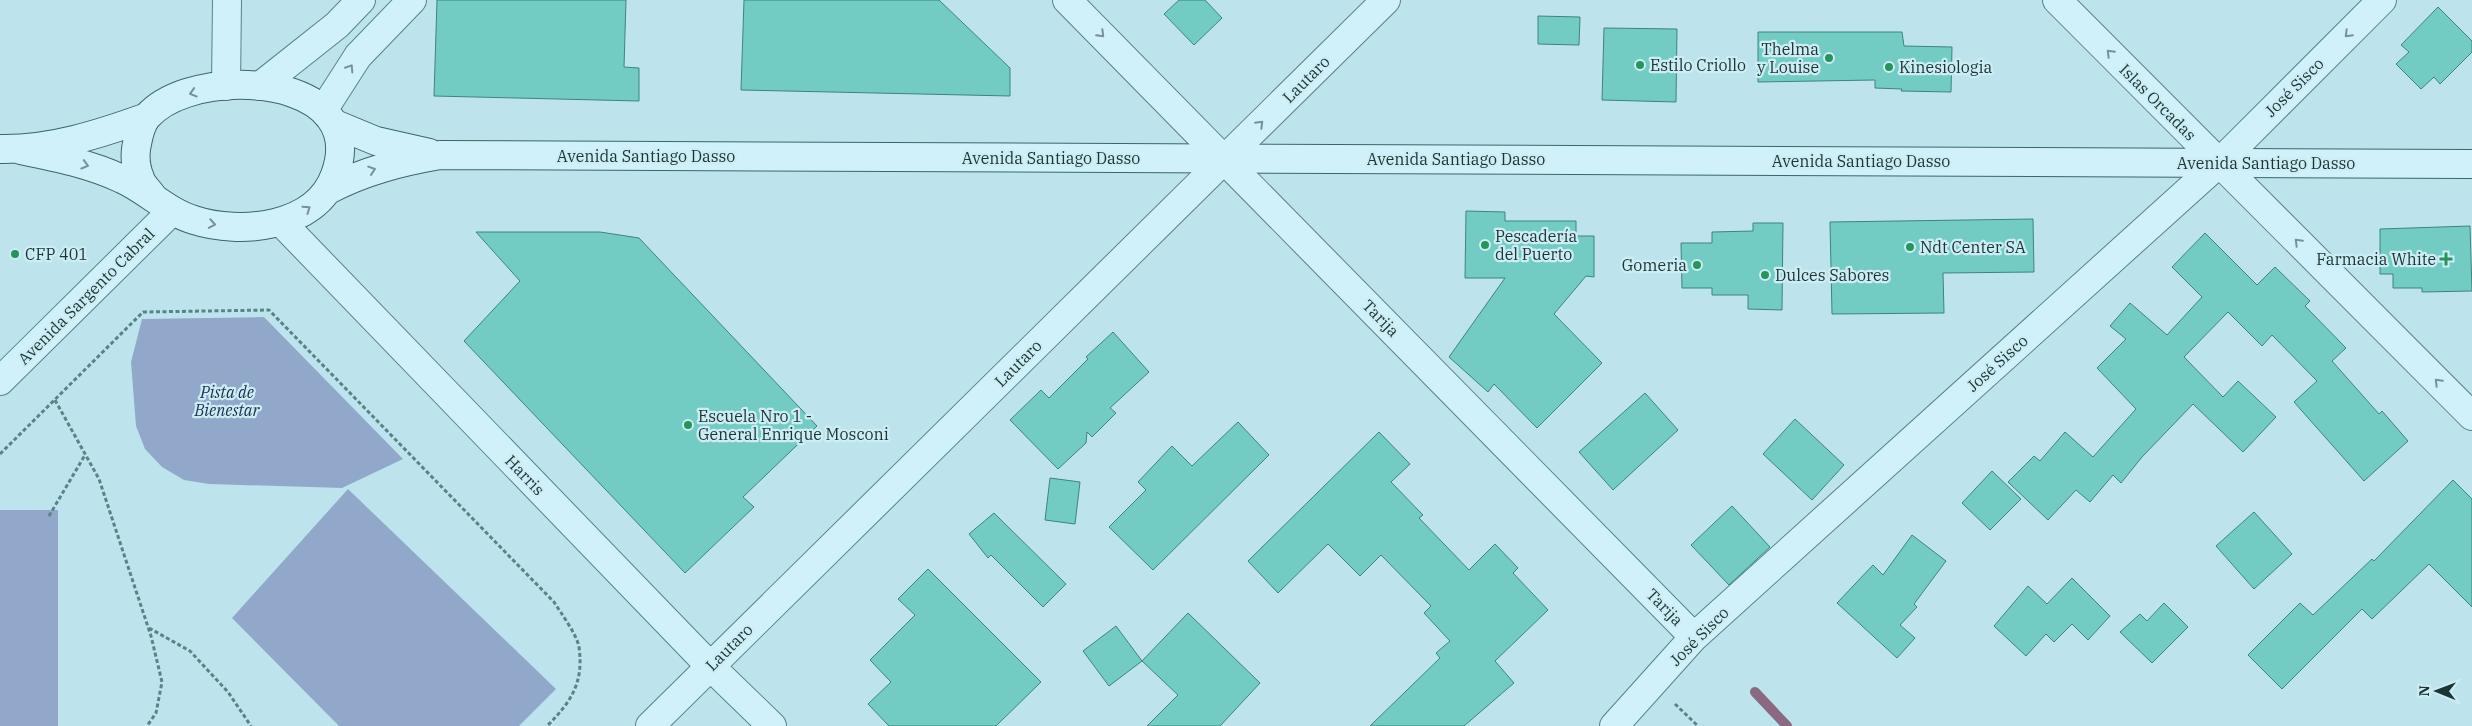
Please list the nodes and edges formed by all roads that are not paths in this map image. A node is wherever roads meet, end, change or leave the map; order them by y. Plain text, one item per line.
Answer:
1 (227, 0) edge
2 (361, 0) edge
3 (412, 0) edge
4 (1067, 0) edge
5 (1386, 0) edge
6 (2057, 0) edge
7 (2382, 0) edge
8 (226, 86) junction
9 (260, 86) junction
10 (329, 116) junction
11 (147, 117) junction
12 (10, 150) edge
13 (440, 155) junction
14 (1225, 158) junction
15 (2218, 163) junction
16 (2472, 164) edge
17 (328, 190) junction
18 (163, 204) junction
19 (281, 222) junction
20 (0, 381) edge
21 (2472, 416) edge
22 (1694, 637) junction
23 (710, 666) junction
24 (650, 726) edge
25 (772, 726) edge
26 (1614, 726) edge

1 - 8 street
2 - 9 street
10 -> 3 street
4 -> 14 street, Tarija
14 -> 5 street, Lautaro
15 -> 6 street, Islas Orcadas
7 -> 15 street, José Sisco
8 - 9 street, Avenida Santiago Dasso
8 -> 11 street, Avenida Santiago Dasso
9 - 10 street, Avenida Santiago Dasso
10 - 13 street, Avenida Santiago Dasso
10 - 17 street, Avenida Santiago Dasso
11 - 12 street, Avenida Santiago Dasso
11 - 18 street
12 -> 18 street, Avenida Santiago Dasso
13 - 14 street, Avenida Santiago Dasso
17 -> 13 street, Avenida Santiago Dasso
14 - 15 street, Avenida Santiago Dasso
14 - 22 street, Tarija
14 - 23 street, Lautaro
15 - 16 street, Avenida Santiago Dasso
21 -> 15 street, Islas Orcadas
15 - 22 street, José Sisco
19 -> 17 street, Avenida Santiago Dasso
18 -> 19 street, Avenida Santiago Dasso
18 - 20 street, Avenida Sargento Cabral
19 - 23 street, Harris
22 - 26 street, José Sisco
23 - 24 street, Lautaro
23 - 25 street, Harris

